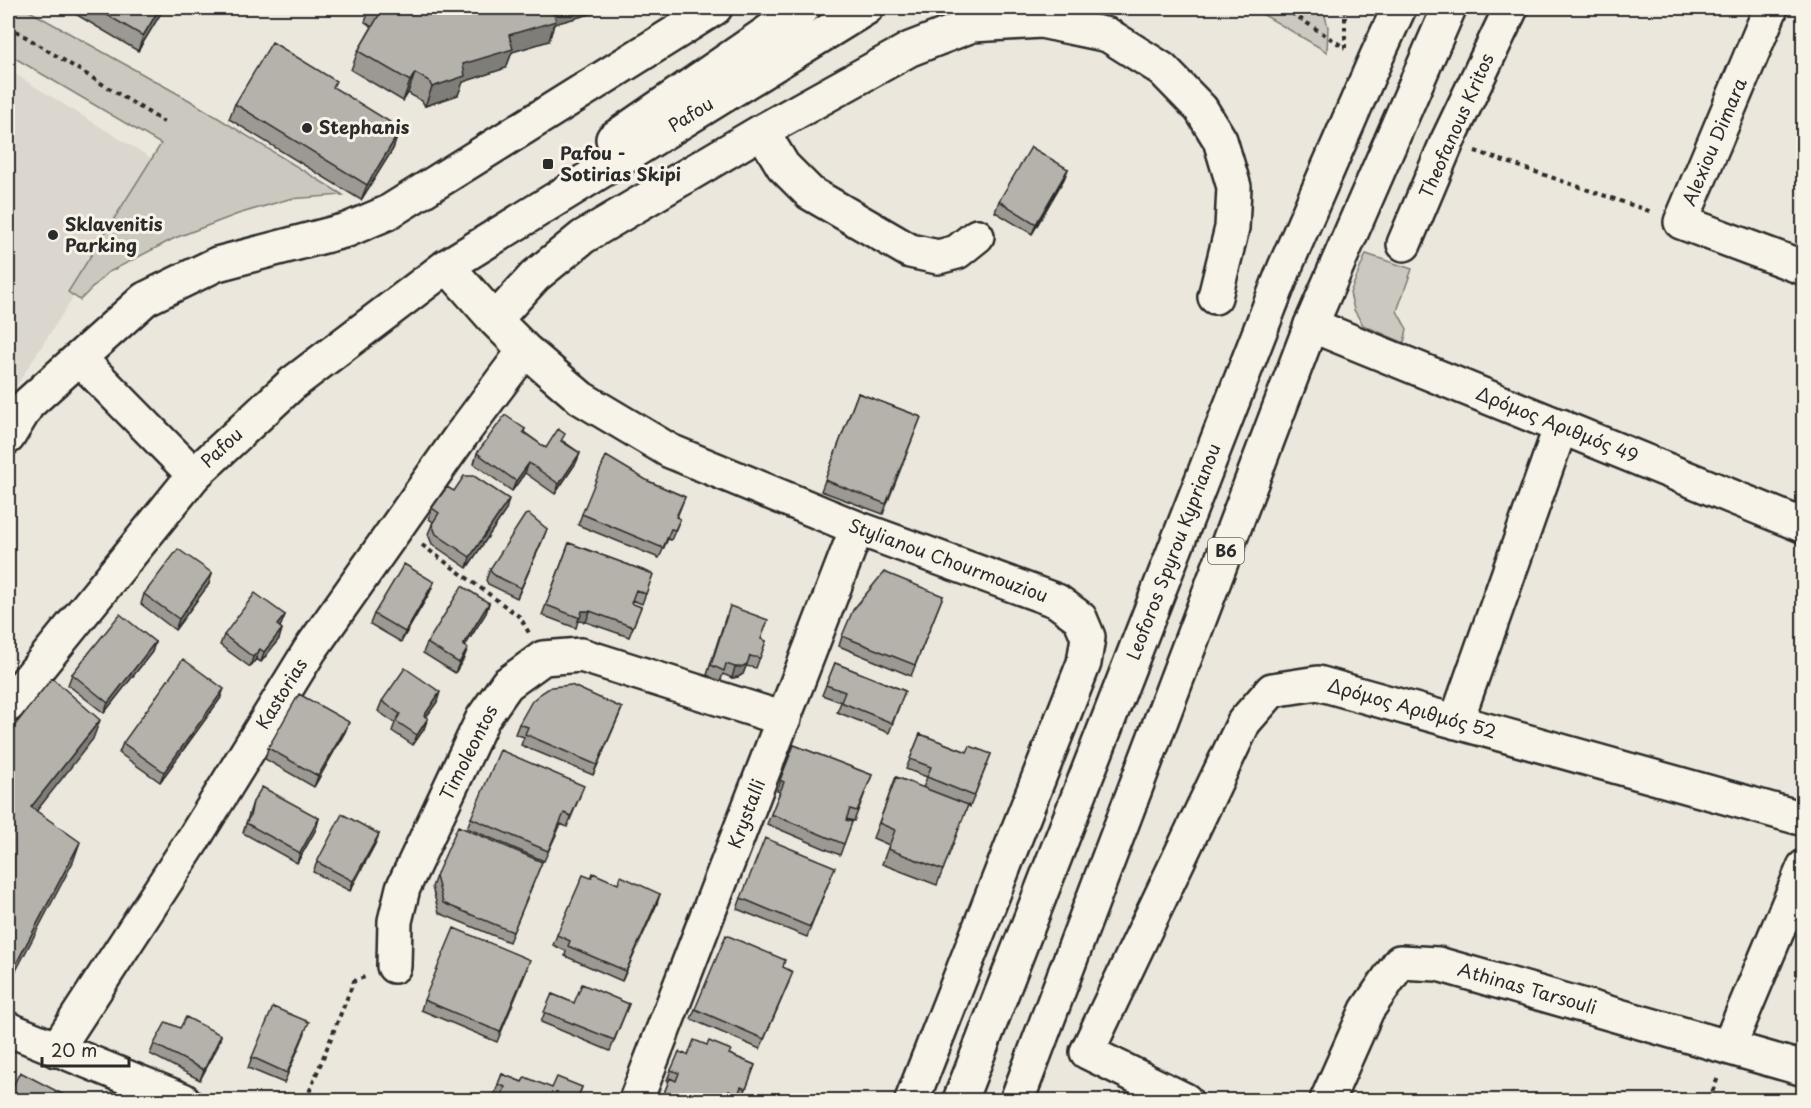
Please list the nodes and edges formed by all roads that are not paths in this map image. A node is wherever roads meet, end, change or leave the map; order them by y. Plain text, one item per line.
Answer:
1 (715, 8) edge
2 (802, 8) edge
3 (866, 8) edge
4 (1373, 8) edge
5 (1399, 8) edge
6 (1449, 8) edge
7 (1511, 8) edge
8 (1771, 8) edge
9 (1377, 56) junction
10 (762, 131) junction
11 (976, 236) dead end
12 (485, 242) junction
13 (1404, 244) dead end
14 (447, 266) junction
15 (1803, 268) edge
16 (1215, 297) dead end
17 (495, 320) junction
18 (1311, 325) junction
19 (525, 350) junction
20 (78, 358) junction
21 (1561, 426) junction
22 (8, 437) edge
23 (194, 475) junction
24 (1803, 526) edge
25 (857, 528) junction
26 (8, 705) edge
27 (784, 719) junction
28 (1456, 722) junction
29 (1803, 819) edge
30 (1803, 867) edge
31 (394, 966) road end
32 (8, 1029) edge
33 (1730, 1046) junction
34 (56, 1050) junction
35 (1803, 1069) edge
36 (183, 1101) edge
37 (636, 1101) edge
38 (912, 1101) edge
39 (960, 1101) edge
40 (1017, 1101) edge
41 (1185, 1101) edge
42 (1326, 1101) edge

1 - 20 street
2 - 12 street, Pafou
3 - 12 street, Pafou
4 - 9 street
5 - 9 street, Leoforos Spyrou Kyprianou / B6
6 - 18 street, B6
7 - 13 street, Theofanous Kritos
8 - 15 street, Alexiou Dimara
9 - 39 street, Leoforos Spyrou Kyprianou / B6
10 - 11 street
10 - 16 street
10 - 17 street
12 - 14 street, Pafou
14 - 17 street, Stylianou Chourmouziou
14 - 23 street, Pafou
17 - 19 street, Stylianou Chourmouziou
18 - 21 street, Δρόμος Αριθμός 49
18 - 40 street, B6
19 - 25 street, Stylianou Chourmouziou
19 - 34 street, Kastorias
20 - 22 street
20 - 23 street
21 - 24 street, Δρόμος Αριθμός 49
21 - 28 street
23 - 26 street, Pafou
25 - 27 street, Krystalli
25 - 38 street, Stylianou Chourmouziou
27 - 31 street, Timoleontos
27 - 37 street, Krystalli
28 - 29 street, Δρόμος Αριθμός 52
28 - 41 street, Δρόμος Αριθμός 52
30 - 33 street
32 - 34 street
33 - 35 street, Athinas Tarsouli
33 - 42 street, Athinas Tarsouli
34 - 36 street

